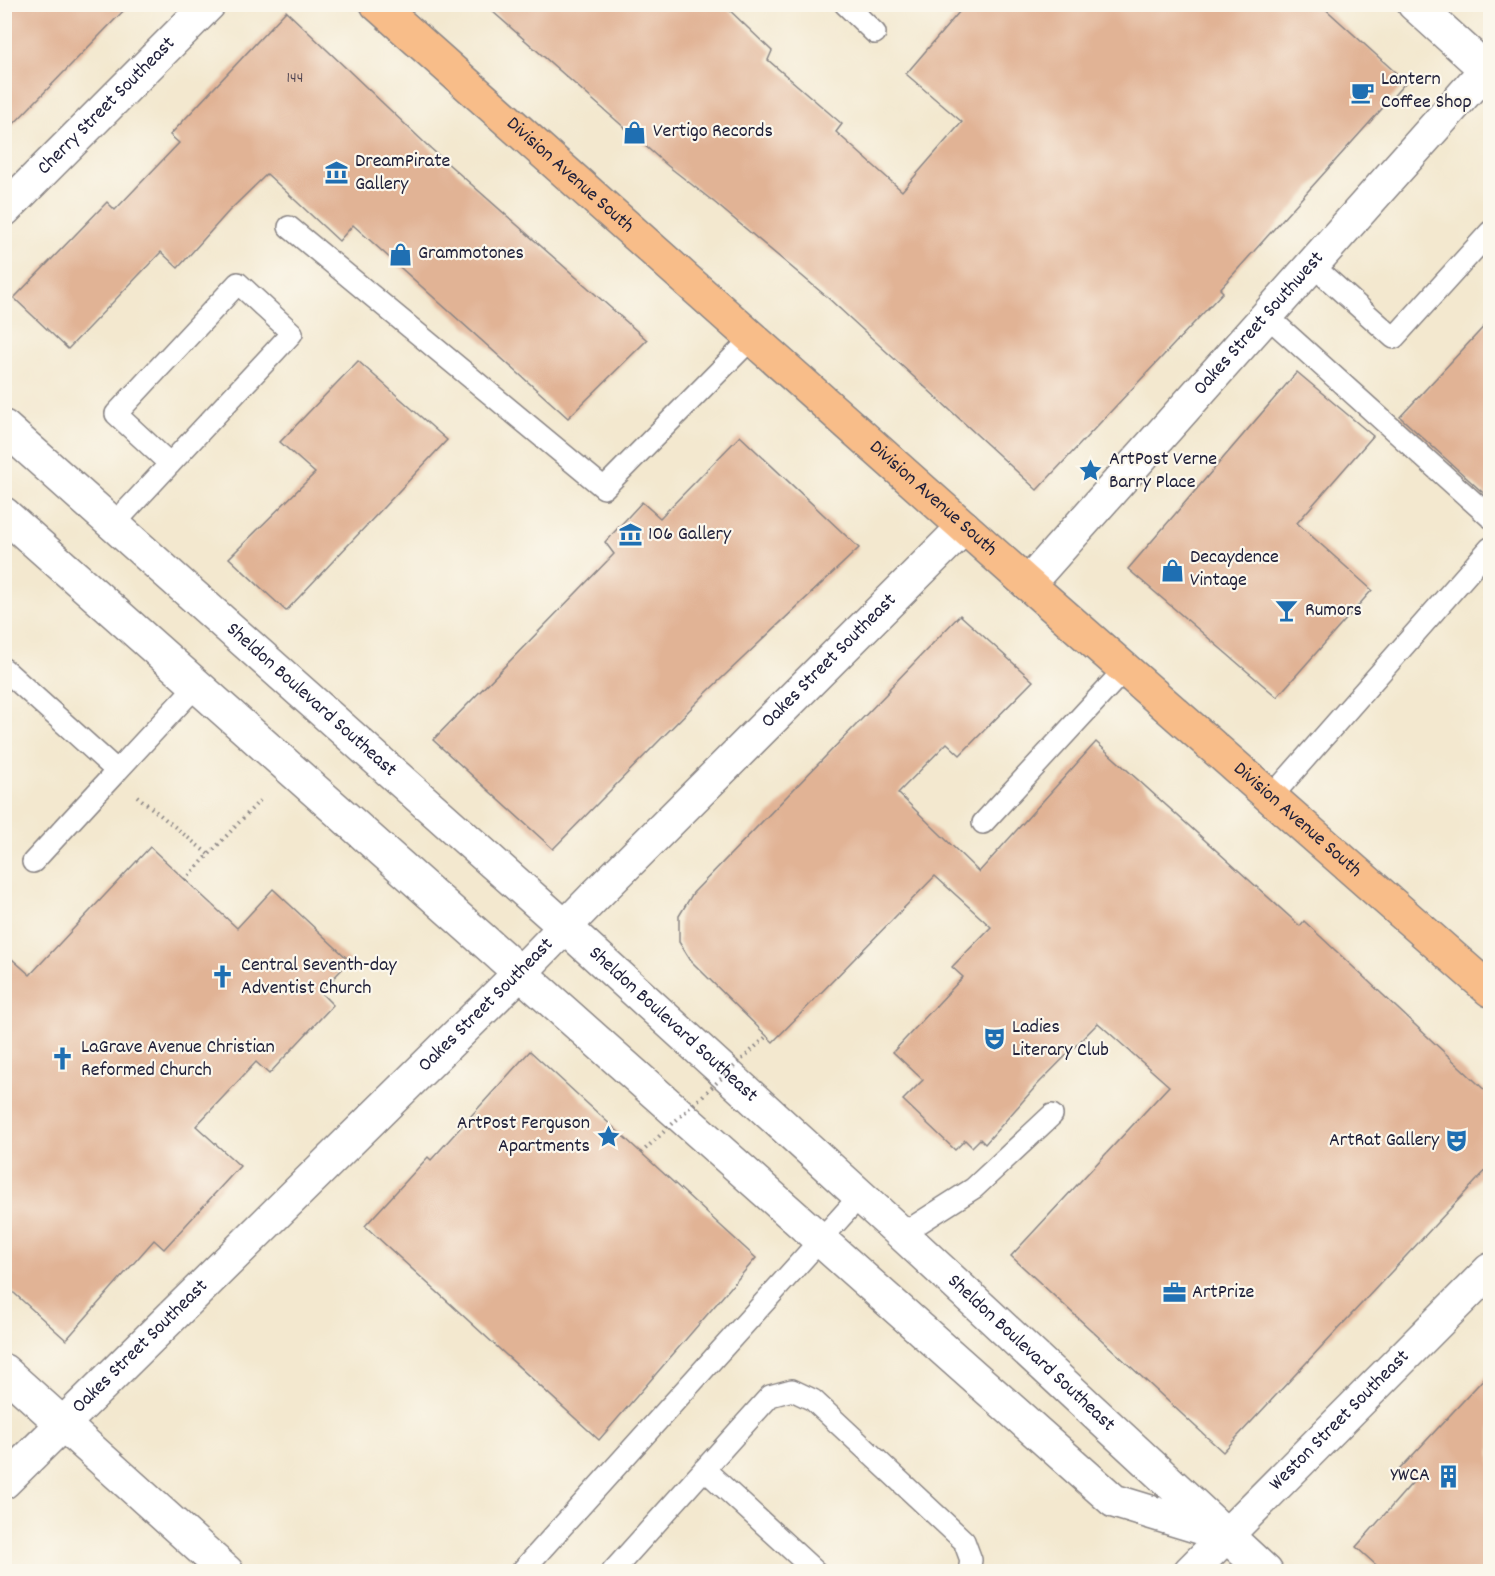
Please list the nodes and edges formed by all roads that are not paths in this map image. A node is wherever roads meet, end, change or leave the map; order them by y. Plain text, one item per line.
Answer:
1 (209, 4) edge
2 (377, 4) edge
3 (845, 4) edge
4 (1413, 4) edge
5 (875, 33) dead end
6 (1489, 69) edge
7 (4, 210) edge
8 (289, 227) dead end
9 (1491, 232) edge
10 (1312, 265) junction
11 (1267, 316) junction
12 (752, 338) junction
13 (4, 427) edge
14 (170, 464) junction
15 (4, 514) edge
16 (1491, 517) edge
17 (114, 524) junction
18 (964, 527) junction
19 (1491, 548) edge
20 (1028, 584) junction
21 (4, 669) edge
22 (1125, 669) junction
23 (196, 686) junction
24 (115, 774) junction
25 (1271, 797) junction
26 (983, 823) dead end
27 (33, 862) dead end
28 (564, 926) junction
29 (520, 972) junction
30 (1491, 990) edge
31 (1052, 1115) dead end
32 (860, 1196) junction
33 (902, 1234) junction
34 (820, 1241) junction
35 (1491, 1270) edge
36 (4, 1371) edge
37 (63, 1423) junction
38 (704, 1469) junction
39 (4, 1482) edge
40 (1226, 1535) junction
41 (618, 1569) edge
42 (228, 1572) edge
43 (521, 1572) edge
44 (816, 1572) edge
45 (969, 1572) edge
46 (1190, 1572) edge
47 (1266, 1572) edge

1 - 7 street, Cherry Street Southeast
2 - 12 main road, Division Avenue South
3 - 5 lane
4 - 6 street
6 - 10 street, Oakes Street Southwest
8 - 12 lane
9 - 10 lane
10 - 11 street, Oakes Street Southwest
11 - 16 lane
11 - 20 street, Oakes Street Southwest
12 - 18 main road, Division Avenue South
13 - 17 street, Sheldon Boulevard Southeast
14 - 14 lane
14 - 17 lane
15 - 23 street, Sheldon Boulevard Southeast
17 - 28 street, Sheldon Boulevard Southeast
18 - 20 main road, Division Avenue South
18 - 28 street, Oakes Street Southeast
19 - 25 lane
20 - 22 main road, Division Avenue South
21 - 24 lane
22 - 25 main road, Division Avenue South
22 - 26 lane
23 - 24 lane
23 - 29 street, Sheldon Boulevard Southeast
24 - 27 lane
25 - 30 main road, Division Avenue South
28 - 29 street, Oakes Street Southeast
28 - 32 street, Sheldon Boulevard Southeast
29 - 34 street, Sheldon Boulevard Southeast
29 - 37 street, Oakes Street Southeast
31 - 33 lane
32 - 33 street, Sheldon Boulevard Southeast
32 - 34 lane
33 - 40 street, Sheldon Boulevard Southeast
34 - 40 street, Sheldon Boulevard Southeast
34 - 43 lane
35 - 40 street, Weston Street Southeast
36 - 37 street
37 - 39 street, Oakes Street Southeast
37 - 42 street
38 - 41 lane
38 - 44 lane
38 - 45 lane
40 - 46 street, Weston Street Southeast
40 - 47 street, Sheldon Boulevard Southeast

